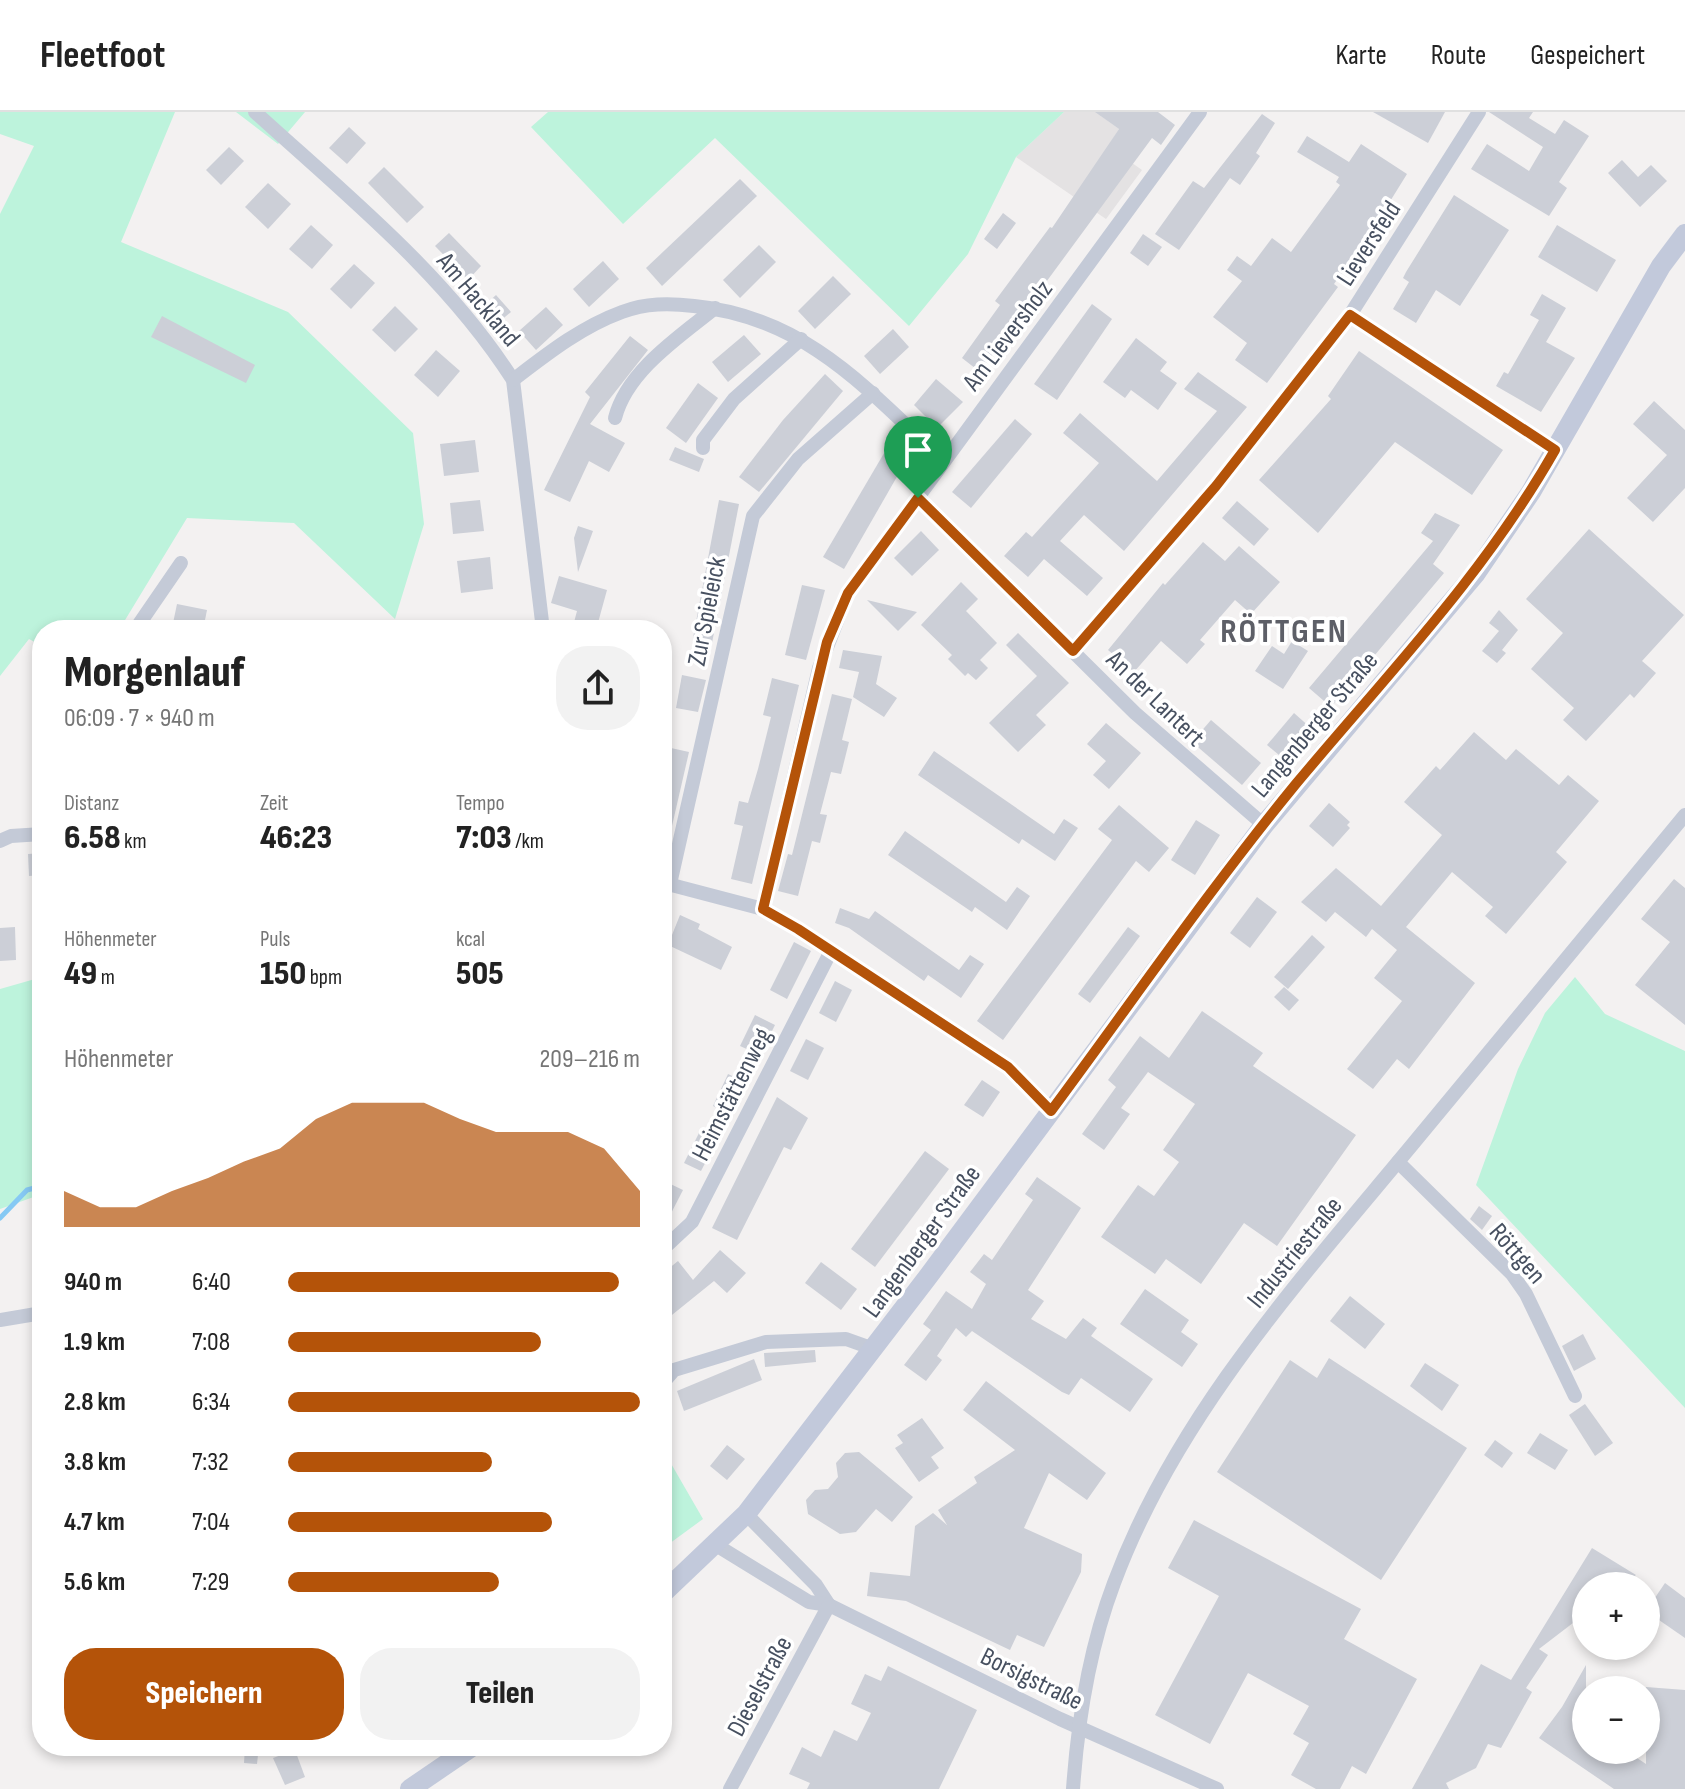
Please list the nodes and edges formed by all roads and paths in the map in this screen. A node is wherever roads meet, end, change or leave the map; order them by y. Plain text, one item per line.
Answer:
1 (255, 112) edge
2 (1200, 112) edge
3 (1479, 112) edge
4 (1685, 234) edge
5 (715, 308) junction
6 (1350, 315) junction
7 (801, 339) junction
8 (513, 380) junction
9 (873, 393) junction
10 (615, 418) dead end
11 (703, 448) dead end
12 (1555, 450) junction
13 (943, 460) junction
14 (918, 498) junction
15 (181, 563) dead end
16 (142, 620) edge
17 (542, 620) edge
18 (1073, 651) junction
19 (1683, 821) edge
20 (1264, 825) junction
21 (32, 835) edge
22 (0, 841) edge
23 (672, 858) edge
24 (672, 885) edge
25 (763, 909) junction
26 (831, 951) junction
27 (1051, 1111) junction
28 (1398, 1162) junction
29 (672, 1241) edge
30 (32, 1315) edge
31 (0, 1320) edge
32 (874, 1349) junction
33 (672, 1372) edge
34 (1575, 1396) dead end
35 (746, 1514) junction
36 (716, 1545) junction
37 (672, 1585) edge
38 (829, 1605) junction
39 (1078, 1727) junction
40 (458, 1756) edge
41 (410, 1789) edge
42 (730, 1789) edge
43 (1073, 1789) edge
44 (1217, 1789) edge

1 - 8 street, Am Hackland
2 - 13 street, Am Lieversholz
3 - 6 street, Lieversfeld
4 - 12 main road, Langenberger Straße
5 - 7 street
5 - 8 street
5 - 10 street
6 - 12 street
6 - 18 street, Lieversfeld
7 - 9 street
7 - 11 street
8 - 17 street, Am Hackland
9 - 13 street
9 - 23 street, Zur Spieleick
12 - 20 main road, Langenberger Straße
13 - 14 street, Am Lieversholz
14 - 18 street, An der Lantert
14 - 25 street, Am Lieversholz
15 - 16 street
18 - 20 street, An der Lantert
19 - 28 street, Industriestraße
20 - 27 main road, Langenberger Straße
21 - 22 street
24 - 25 street
25 - 26 street
26 - 27 street
26 - 29 street, Heimstättenweg
27 - 32 main road, Langenberger Straße
28 - 34 street, Röttgen
28 - 39 street, Industriestraße
30 - 31 street
32 - 33 street, Langenberger Straße
32 - 35 main road, Langenberger Straße
35 - 36 main road, Langenberger Straße
35 - 38 street, Borsigstraße
36 - 37 main road, Langenberger Straße
36 - 38 street, Borsigstraße
38 - 39 street, Borsigstraße
38 - 42 street, Dieselstraße
39 - 43 street, Industriestraße
39 - 44 street, Borsigstraße
40 - 41 main road

